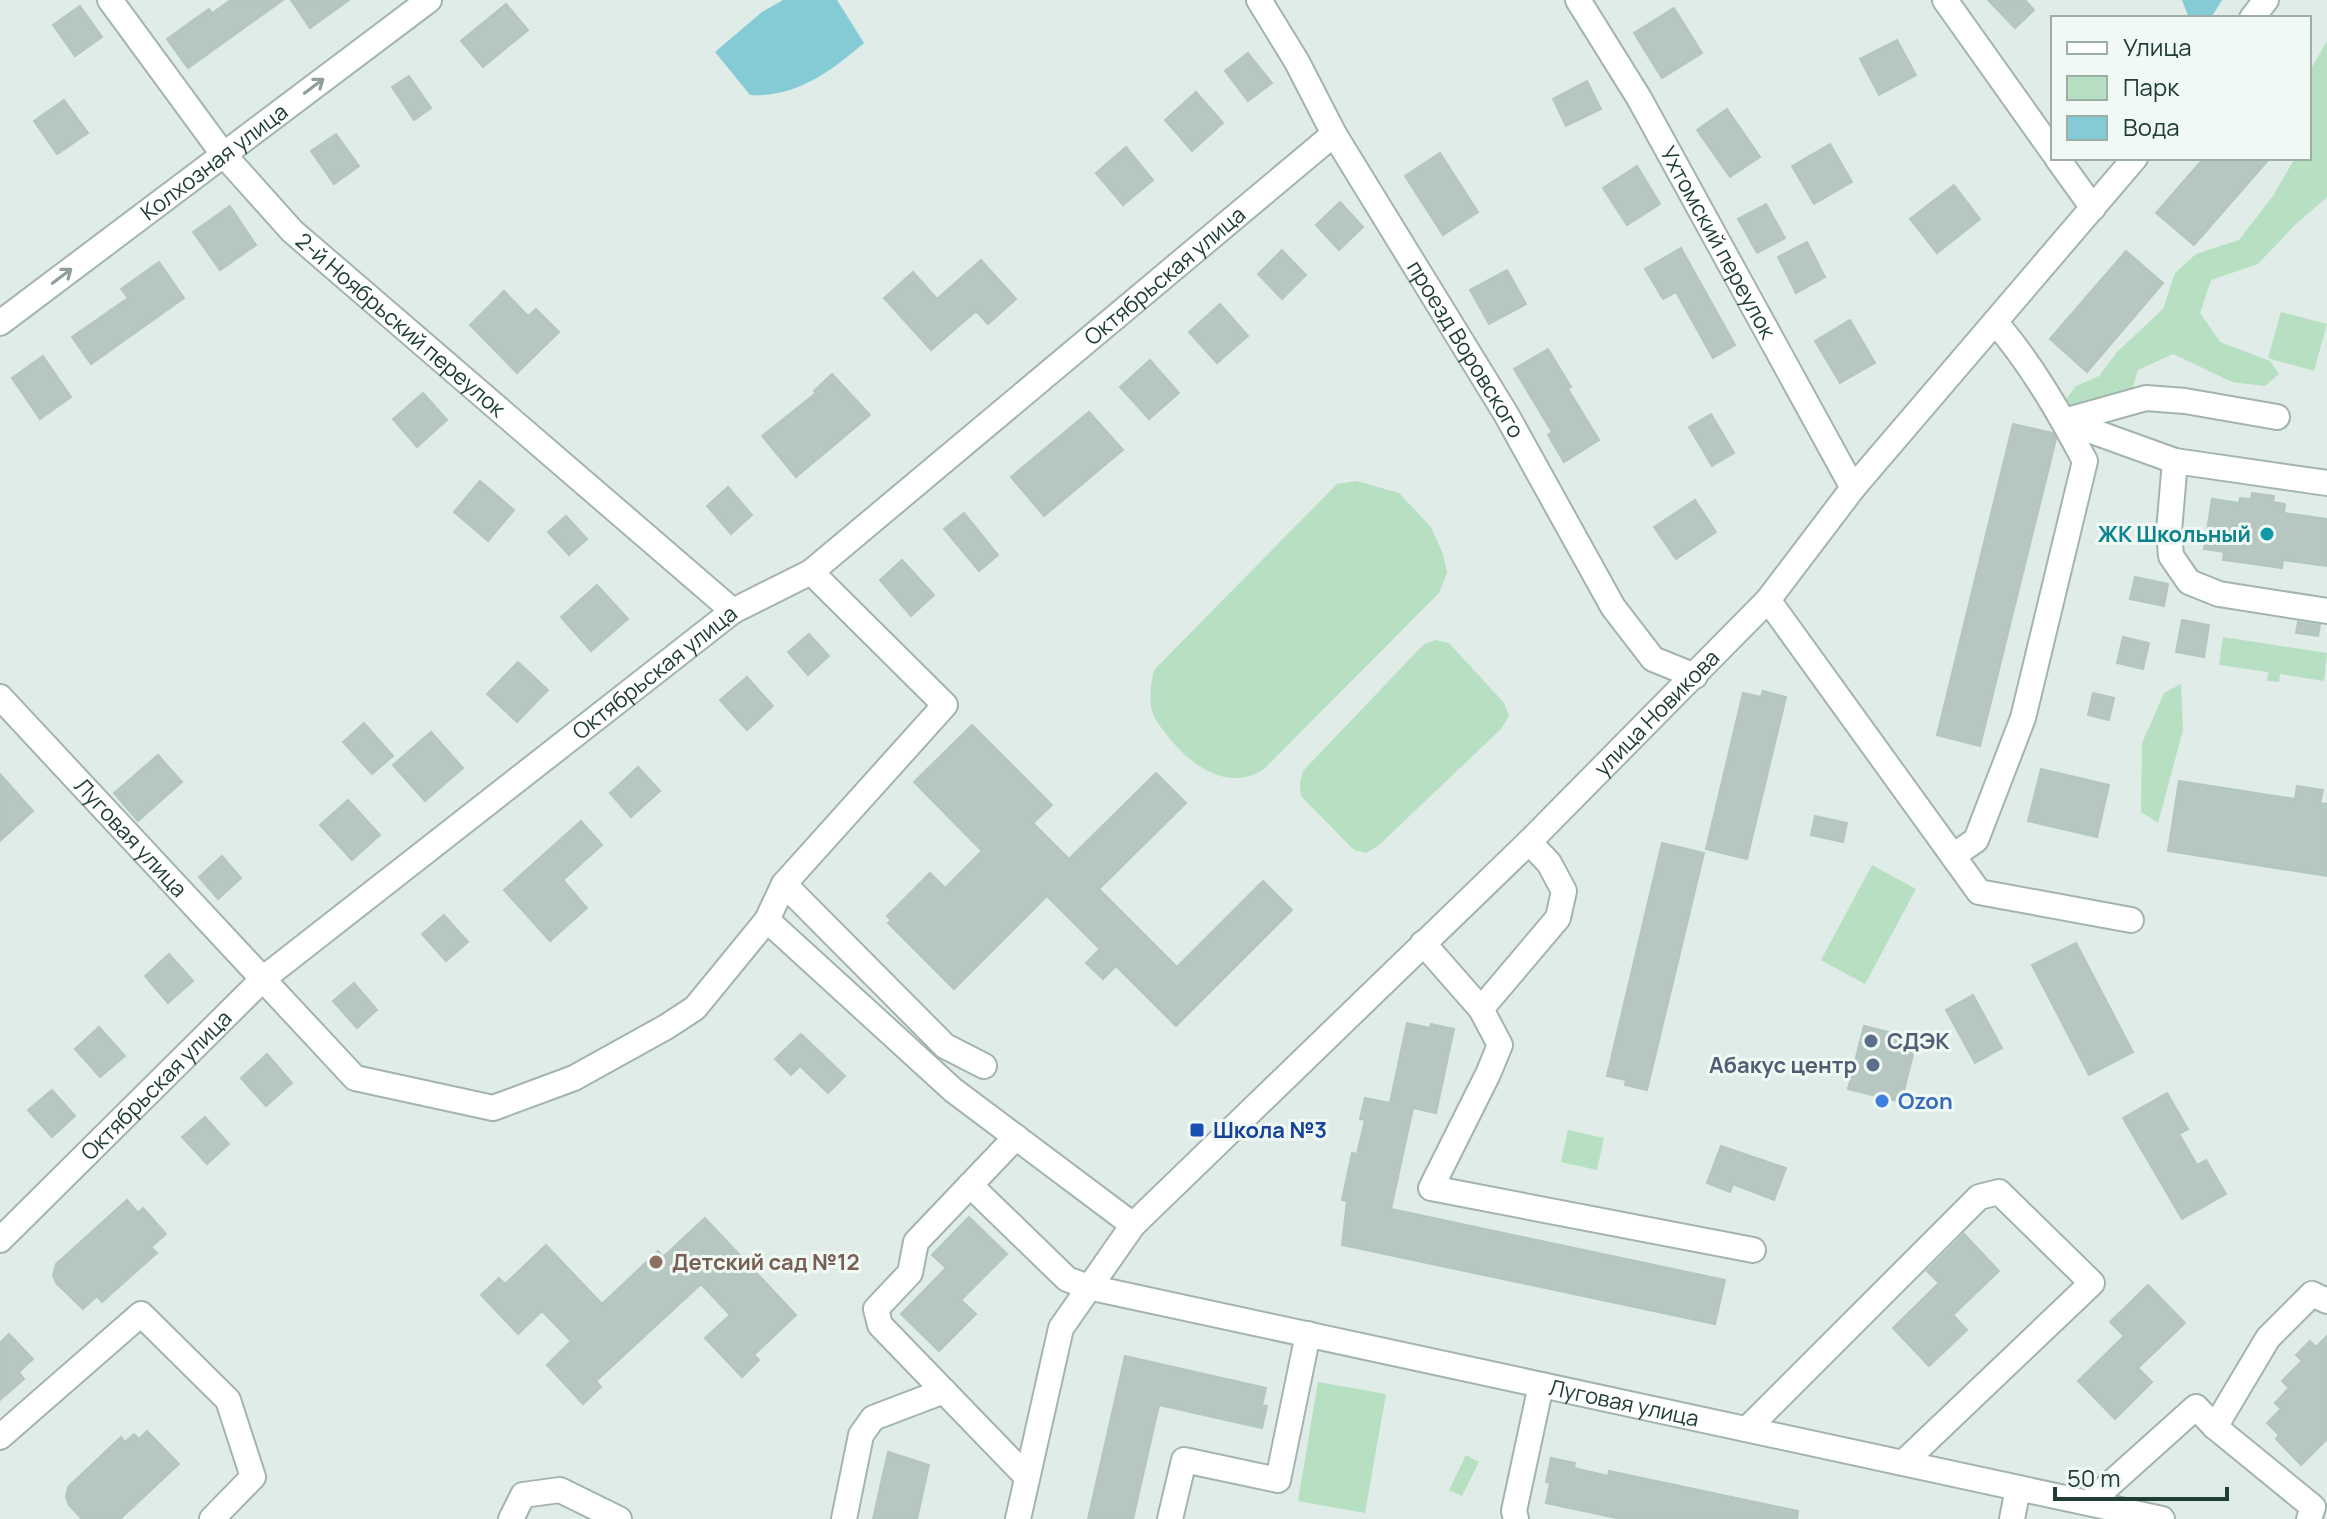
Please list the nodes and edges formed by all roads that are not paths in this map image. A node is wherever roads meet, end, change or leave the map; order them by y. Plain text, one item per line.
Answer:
1 (110, 0) edge
2 (429, 0) edge
3 (1259, 0) edge
4 (1578, 0) edge
5 (1945, 0) edge
6 (2266, 0) edge
7 (2254, 16) edge
8 (1334, 134) junction
9 (2051, 149) edge
10 (223, 154) junction
11 (2058, 160) edge
12 (2133, 160) edge
13 (2093, 208) junction
14 (1995, 322) junction
15 (0, 323) edge
16 (2277, 417) dead end
17 (2064, 421) junction
18 (2175, 461) junction
19 (2327, 483) edge
20 (1853, 488) junction
21 (811, 572) junction
22 (1768, 600) junction
23 (733, 611) junction
24 (2327, 611) edge
25 (1695, 676) junction
26 (5, 714) edge
27 (1529, 842) junction
28 (1953, 856) junction
29 (784, 884) junction
30 (767, 920) junction
31 (2131, 920) dead end
32 (1423, 943) junction
33 (264, 978) junction
34 (1481, 1009) junction
35 (984, 1066) dead end
36 (1016, 1137) junction
37 (970, 1185) junction
38 (1133, 1225) junction
39 (0, 1240) edge
40 (1753, 1250) dead end
41 (1088, 1287) junction
42 (2327, 1301) edge
43 (1308, 1334) junction
44 (1541, 1385) junction
45 (944, 1391) junction
46 (2215, 1427) junction
47 (1747, 1429) junction
48 (0, 1437) edge
49 (1903, 1463) junction
50 (1027, 1477) junction
51 (2018, 1488) junction
52 (2089, 1503) junction
53 (2316, 1504) edge
54 (212, 1519) edge
55 (511, 1519) edge
56 (619, 1519) edge
57 (844, 1519) edge
58 (1018, 1519) edge
59 (1170, 1519) edge
60 (1516, 1519) edge
61 (2012, 1519) edge
62 (2162, 1519) edge

1 - 10 street, 2-й Ноябрьский переулок
10 -> 2 street, Колхозная улица
3 - 8 street, проезд Воровского
4 - 20 street, Ухтомский переулок
5 - 9 street
6 - 7 street
8 - 21 street, Октябрьская улица
8 - 25 street, проезд Воровского
15 -> 10 street, Колхозная улица
10 - 23 street, 2-й Ноябрьский переулок
11 - 13 street
12 - 13 street, улица Новикова
13 - 14 street, улица Новикова
14 - 17 street
14 - 20 street, улица Новикова
16 - 17 street
17 - 18 street
17 - 28 street
18 - 19 street
18 - 24 street
20 - 22 street, улица Новикова
21 - 23 street, Октябрьская улица
21 - 29 street, Луговая улица
22 - 25 street, улица Новикова
22 - 28 street
23 - 33 street, Октябрьская улица
25 - 27 street, улица Новикова
26 - 33 street, Луговая улица
27 - 32 street, улица Новикова
27 - 34 street
28 - 31 street
29 - 30 street, Луговая улица
29 - 35 street
30 - 33 street, Луговая улица
30 - 36 street
32 - 34 street
32 - 38 street, улица Новикова
33 - 39 street, Октябрьская улица
34 - 40 street
36 - 37 street
36 - 38 street
37 - 41 street, Луговая улица
37 - 45 street
38 - 41 street, улица Новикова
41 - 43 street, Луговая улица
41 - 50 street, улица Новикова
42 - 46 street
43 - 44 street, Луговая улица
43 - 59 street
44 - 47 street, Луговая улица
44 - 60 street
45 - 50 street
45 - 57 street
46 - 52 street
46 - 53 street
47 - 49 street, Луговая улица
47 - 49 street
48 - 54 street
49 - 51 street, Луговая улица
50 - 58 street, улица Новикова
51 - 52 street, Луговая улица
51 - 61 street
52 - 62 street, Луговая улица
55 - 56 street

